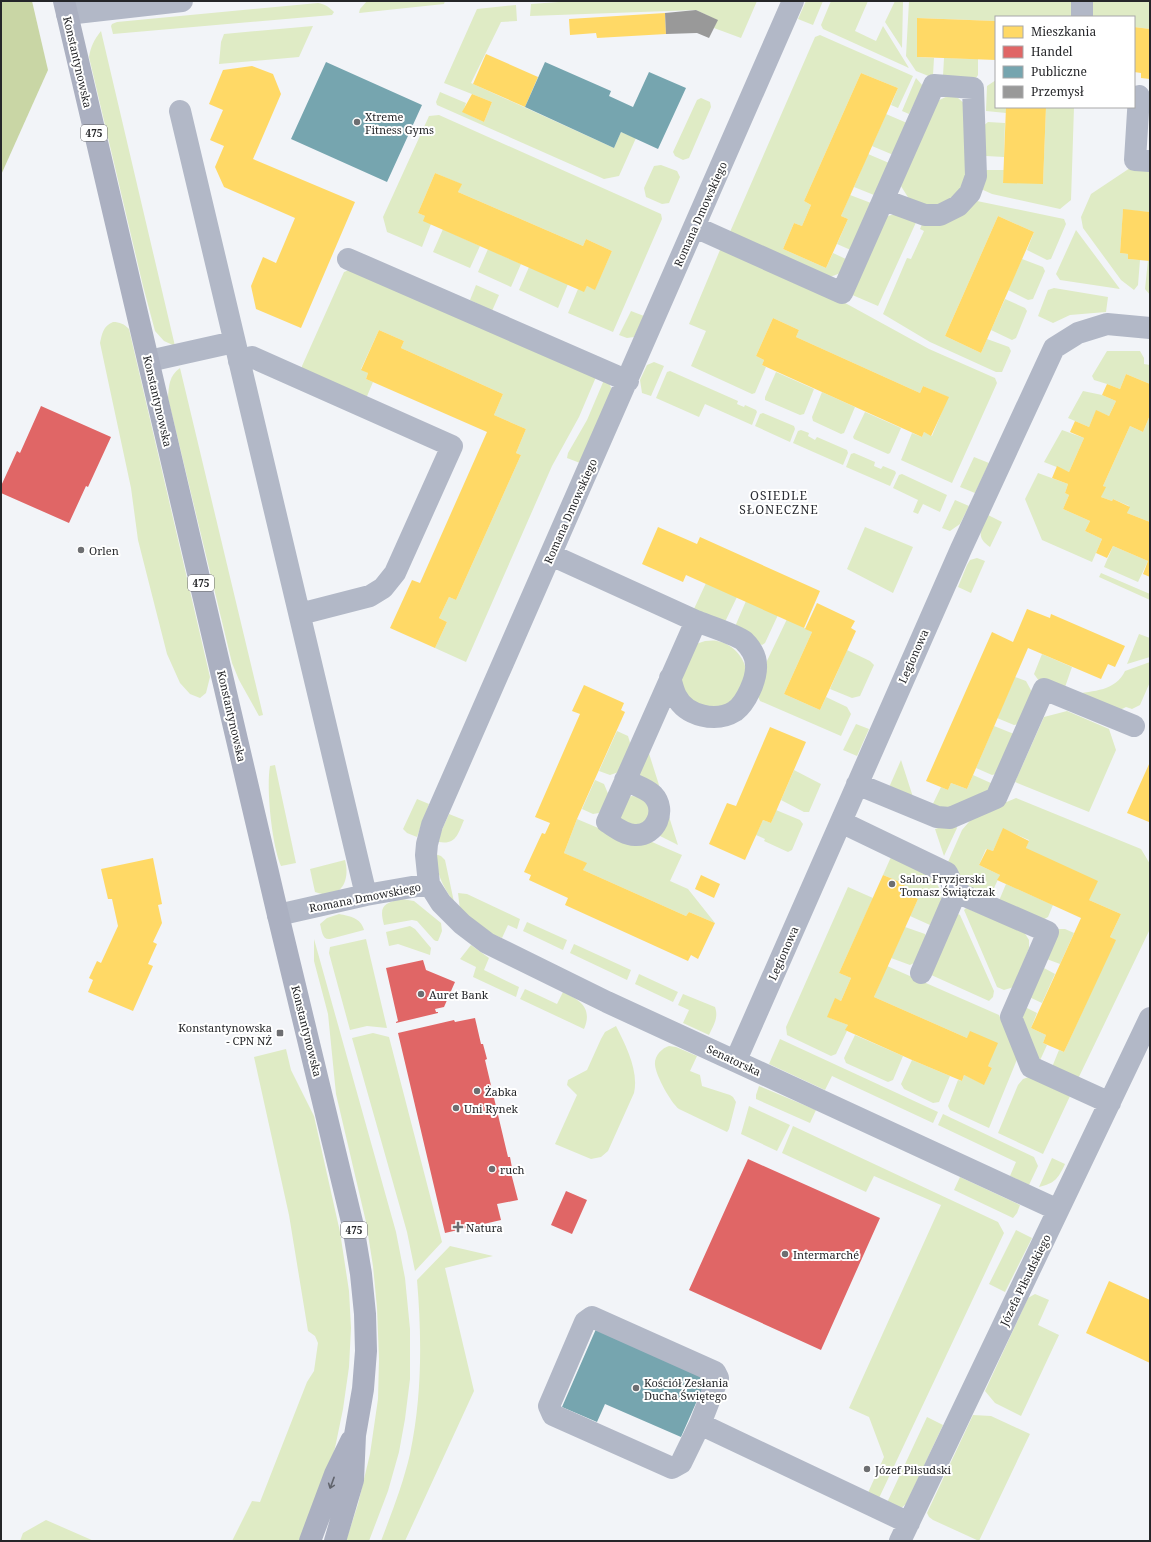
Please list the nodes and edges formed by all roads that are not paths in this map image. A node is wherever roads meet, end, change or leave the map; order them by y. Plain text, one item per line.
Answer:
1 (182, 1) edge
2 (793, 1) edge
3 (1082, 1) edge
4 (65, 7) edge
5 (1082, 16) edge
6 (1141, 96) edge
7 (180, 111) dead end
8 (1150, 161) edge
9 (884, 200) junction
10 (695, 227) junction
11 (348, 259) dead end
12 (1150, 328) edge
13 (237, 351) junction
14 (149, 361) junction
15 (628, 381) junction
16 (551, 555) junction
17 (300, 614) junction
18 (696, 621) junction
19 (670, 678) junction
20 (1134, 726) dead end
21 (625, 780) dead end
22 (857, 784) junction
23 (841, 822) junction
24 (429, 884) junction
25 (956, 892) junction
26 (366, 895) junction
27 (278, 915) junction
28 (921, 973) dead end
29 (1150, 1018) edge
30 (736, 1060) junction
31 (1110, 1103) junction
32 (1058, 1210) junction
33 (700, 1424) junction
34 (355, 1435) junction
35 (904, 1532) edge
36 (310, 1541) edge
37 (335, 1541) edge

1 - 4 street
2 - 10 street, Romana Dmowskiego
3 - 5 street
4 - 14 main road, Konstantynowska / 475
6 - 8 street
7 - 13 street
9 - 9 street
9 - 10 street
10 - 15 street, Romana Dmowskiego
11 - 15 street
12 - 22 street, Legionowa
13 - 14 street
13 - 17 street
13 - 17 street
14 - 27 main road, Konstantynowska / 475
15 - 16 street, Romana Dmowskiego
16 - 18 street
16 - 24 street, Romana Dmowskiego
17 - 26 street
18 - 19 street
18 - 19 street
19 - 21 street
20 - 22 street
22 - 23 street, Legionowa
23 - 25 street
23 - 30 street, Legionowa
24 - 26 street, Romana Dmowskiego
24 - 30 street, Senatorska
25 - 28 street
25 - 31 street
26 - 27 street, Romana Dmowskiego
27 - 34 main road, Konstantynowska / 475
29 - 31 street, Józefa Piłsudskiego
30 - 32 street, Senatorska
31 - 32 street, Józefa Piłsudskiego
32 - 35 street, Józefa Piłsudskiego
33 - 33 street
33 - 35 street
34 -> 36 main road, Konstantynowska / 475
34 - 37 main road, Konstantynowska / 475

